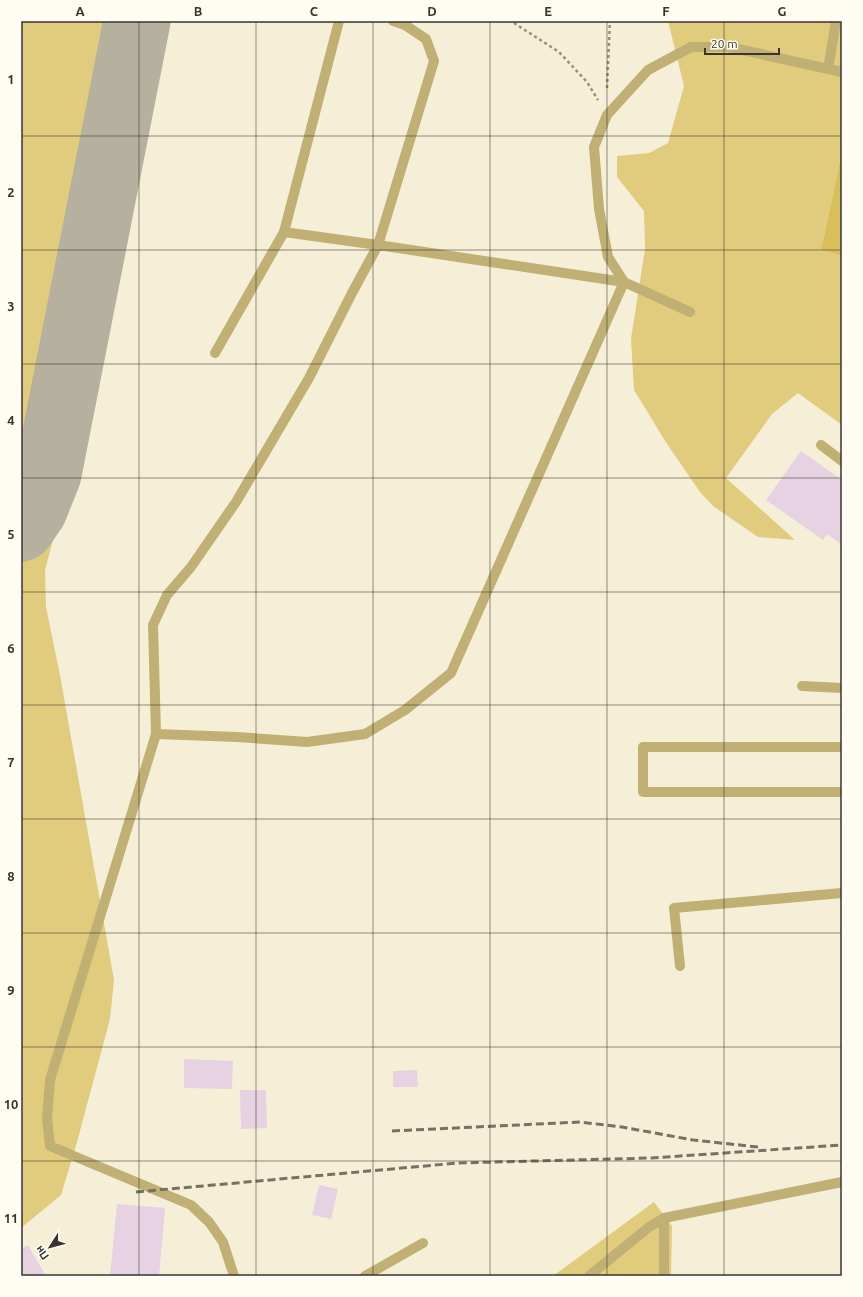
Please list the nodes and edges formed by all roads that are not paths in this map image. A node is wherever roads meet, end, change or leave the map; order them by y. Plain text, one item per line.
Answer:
1 (339, 21) edge
2 (393, 21) edge
3 (836, 21) edge
4 (828, 69) junction
5 (842, 72) edge
6 (284, 232) junction
7 (378, 245) junction
8 (624, 282) junction
9 (690, 312) dead end
10 (215, 353) dead end
11 (820, 445) dead end
12 (842, 461) edge
13 (802, 686) dead end
14 (842, 688) edge
15 (156, 734) junction
16 (842, 747) edge
17 (842, 792) edge
18 (842, 893) edge
19 (680, 966) dead end
20 (842, 1182) edge
21 (664, 1218) junction
22 (423, 1243) dead end
23 (234, 1276) edge
24 (365, 1276) edge
25 (589, 1276) edge
26 (664, 1276) edge

1 - 6 lane
2 - 7 lane
3 - 4 lane
4 - 5 lane
4 - 8 lane
6 - 7 lane
6 - 10 lane
7 - 8 lane
7 - 15 lane
8 - 9 lane
8 - 15 lane
11 - 12 lane
13 - 14 lane
15 - 23 lane
16 - 17 lane
18 - 19 lane
20 - 21 lane
21 - 25 lane
21 - 26 lane
22 - 24 lane

